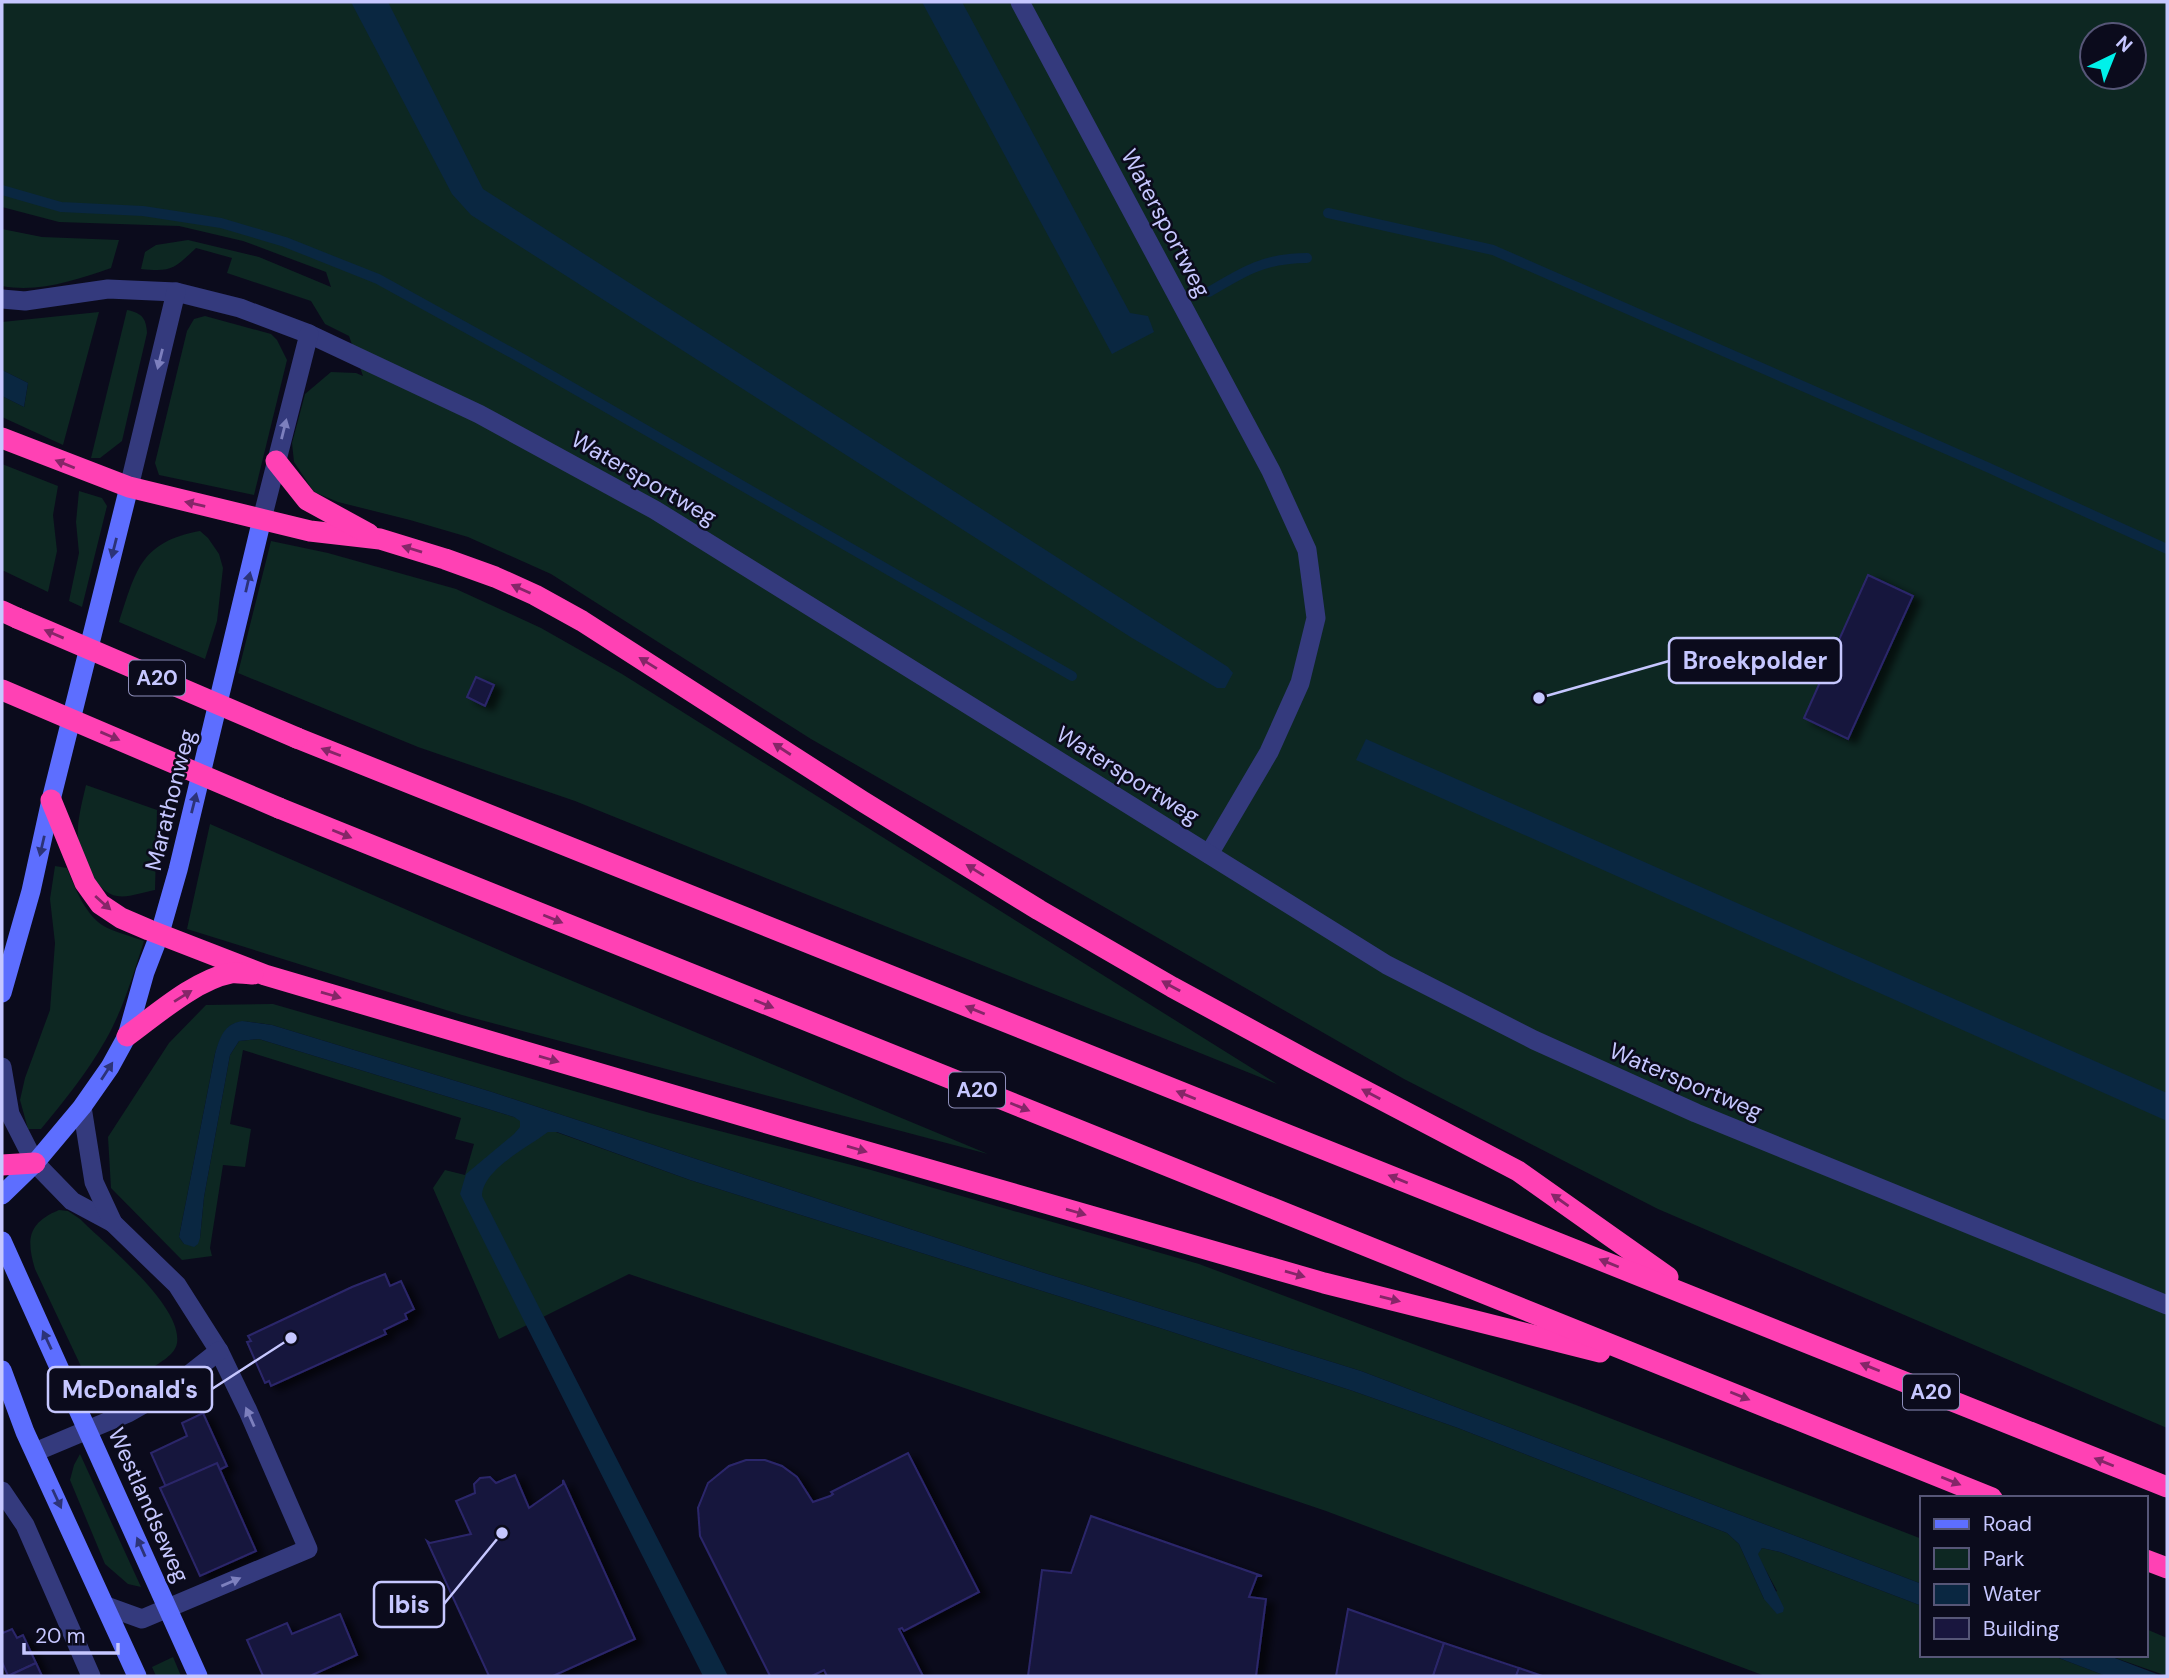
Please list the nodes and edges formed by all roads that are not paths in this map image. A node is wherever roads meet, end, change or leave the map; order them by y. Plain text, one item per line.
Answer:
1 (1020, 2) edge
2 (176, 292) junction
3 (2, 299) edge
4 (309, 334) junction
5 (2, 438) edge
6 (276, 461) junction
7 (129, 487) junction
8 (262, 519) junction
9 (380, 540) junction
10 (9, 615) edge
11 (2, 690) edge
12 (51, 800) junction
13 (1209, 854) junction
14 (160, 933) junction
15 (265, 975) junction
16 (2, 993) edge
17 (127, 1036) junction
18 (2, 1067) edge
19 (82, 1107) junction
20 (35, 1164) junction
21 (2, 1165) edge
22 (2, 1195) edge
23 (113, 1223) junction
24 (2, 1241) edge
25 (1695, 1297) junction
26 (2167, 1305) edge
27 (219, 1351) junction
28 (2, 1370) edge
29 (1677, 1371) junction
30 (88, 1430) junction
31 (35, 1452) junction
32 (2167, 1487) edge
33 (2, 1491) edge
34 (1987, 1496) edge
35 (2148, 1561) edge
36 (2167, 1568) edge
37 (106, 1606) junction
38 (169, 1609) junction
39 (91, 1676) edge
40 (137, 1676) edge
41 (198, 1676) edge

1 - 13 street, Watersportweg
2 - 3 street, Watersportweg
2 - 4 street, Watersportweg
2 -> 7 street
6 -> 4 street, Marathonweg
4 - 13 street, Watersportweg
7 -> 5 highway
6 - 8 street, Marathonweg
6 - 9 highway, A20
8 -> 7 highway
7 -> 12 main road
8 - 9 highway, A20
14 -> 8 main road, Marathonweg
25 -> 9 highway, A20
25 -> 10 highway, A20, bridge
11 -> 29 highway, A20, bridge
12 -> 14 highway
12 -> 16 main road
13 - 26 street, Watersportweg
14 - 15 highway, A20
14 - 17 main road, Marathonweg
17 -> 15 highway
15 -> 29 highway, A20
19 -> 17 main road, Marathonweg
18 - 20 street
19 - 20 main road, Marathonweg
19 - 23 street
20 - 21 highway
20 - 22 main road, Marathonweg
20 - 23 street
23 - 27 street
30 -> 24 main road, Westlandseweg
32 -> 25 highway, A20
27 - 30 street
38 -> 27 street
28 - 31 main road
29 -> 34 highway, A20
30 - 31 street
38 -> 30 main road, Westlandseweg
31 -> 37 main road
33 - 39 street
35 - 36 highway
37 - 38 street
37 - 40 main road
38 - 41 main road, Westlandseweg

